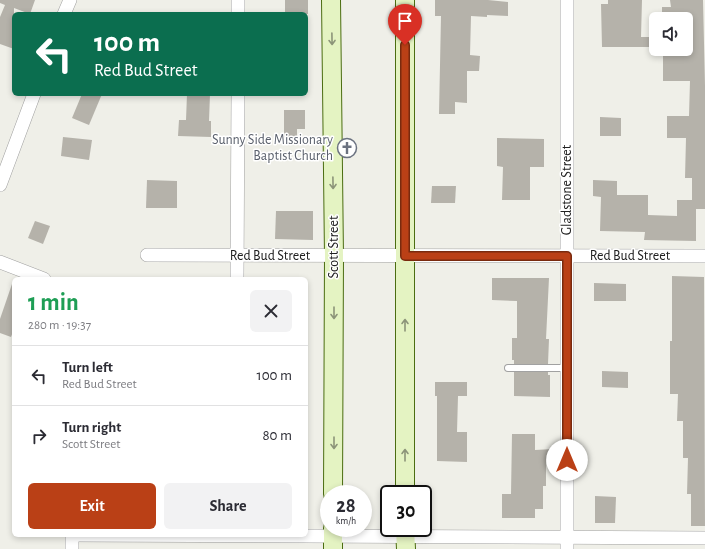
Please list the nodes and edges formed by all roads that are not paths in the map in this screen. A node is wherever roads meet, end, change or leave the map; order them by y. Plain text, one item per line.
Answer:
1 (70, 0) edge
2 (238, 0) edge
3 (331, 0) edge
4 (405, 0) edge
5 (567, 0) edge
6 (65, 12) edge
7 (238, 12) edge
8 (33, 96) edge
9 (238, 96) edge
10 (0, 185) edge
11 (147, 255) dead end
12 (237, 256) junction
13 (334, 256) junction
14 (405, 256) junction
15 (567, 256) junction
16 (705, 256) edge
17 (0, 262) edge
18 (39, 277) edge
19 (237, 277) edge
20 (508, 368) dead end
21 (567, 368) junction
22 (333, 485) edge
23 (405, 485) edge
24 (72, 537) edge
25 (138, 537) edge
26 (333, 538) edge
27 (405, 538) edge
28 (705, 538) edge
29 (238, 540) edge
30 (567, 543) edge
31 (72, 549) edge

1 - 6 street
2 - 7 street
3 -> 13 main road, Scott Street
4 - 14 main road
5 - 15 street, Gladstone Street
8 - 10 street
9 - 12 street
11 - 12 street, Red Bud Street
12 - 13 street, Red Bud Street
12 - 19 street
13 - 14 street, Red Bud Street
13 -> 22 main road, Scott Street
14 - 15 street, Red Bud Street
23 -> 14 main road
15 - 16 street, Red Bud Street
15 - 21 street, Gladstone Street
17 - 18 street
20 - 21 lane
21 - 30 street, Gladstone Street
24 - 31 street
25 - 29 street
26 - 27 street
26 - 29 street
27 - 30 street
28 - 30 street

